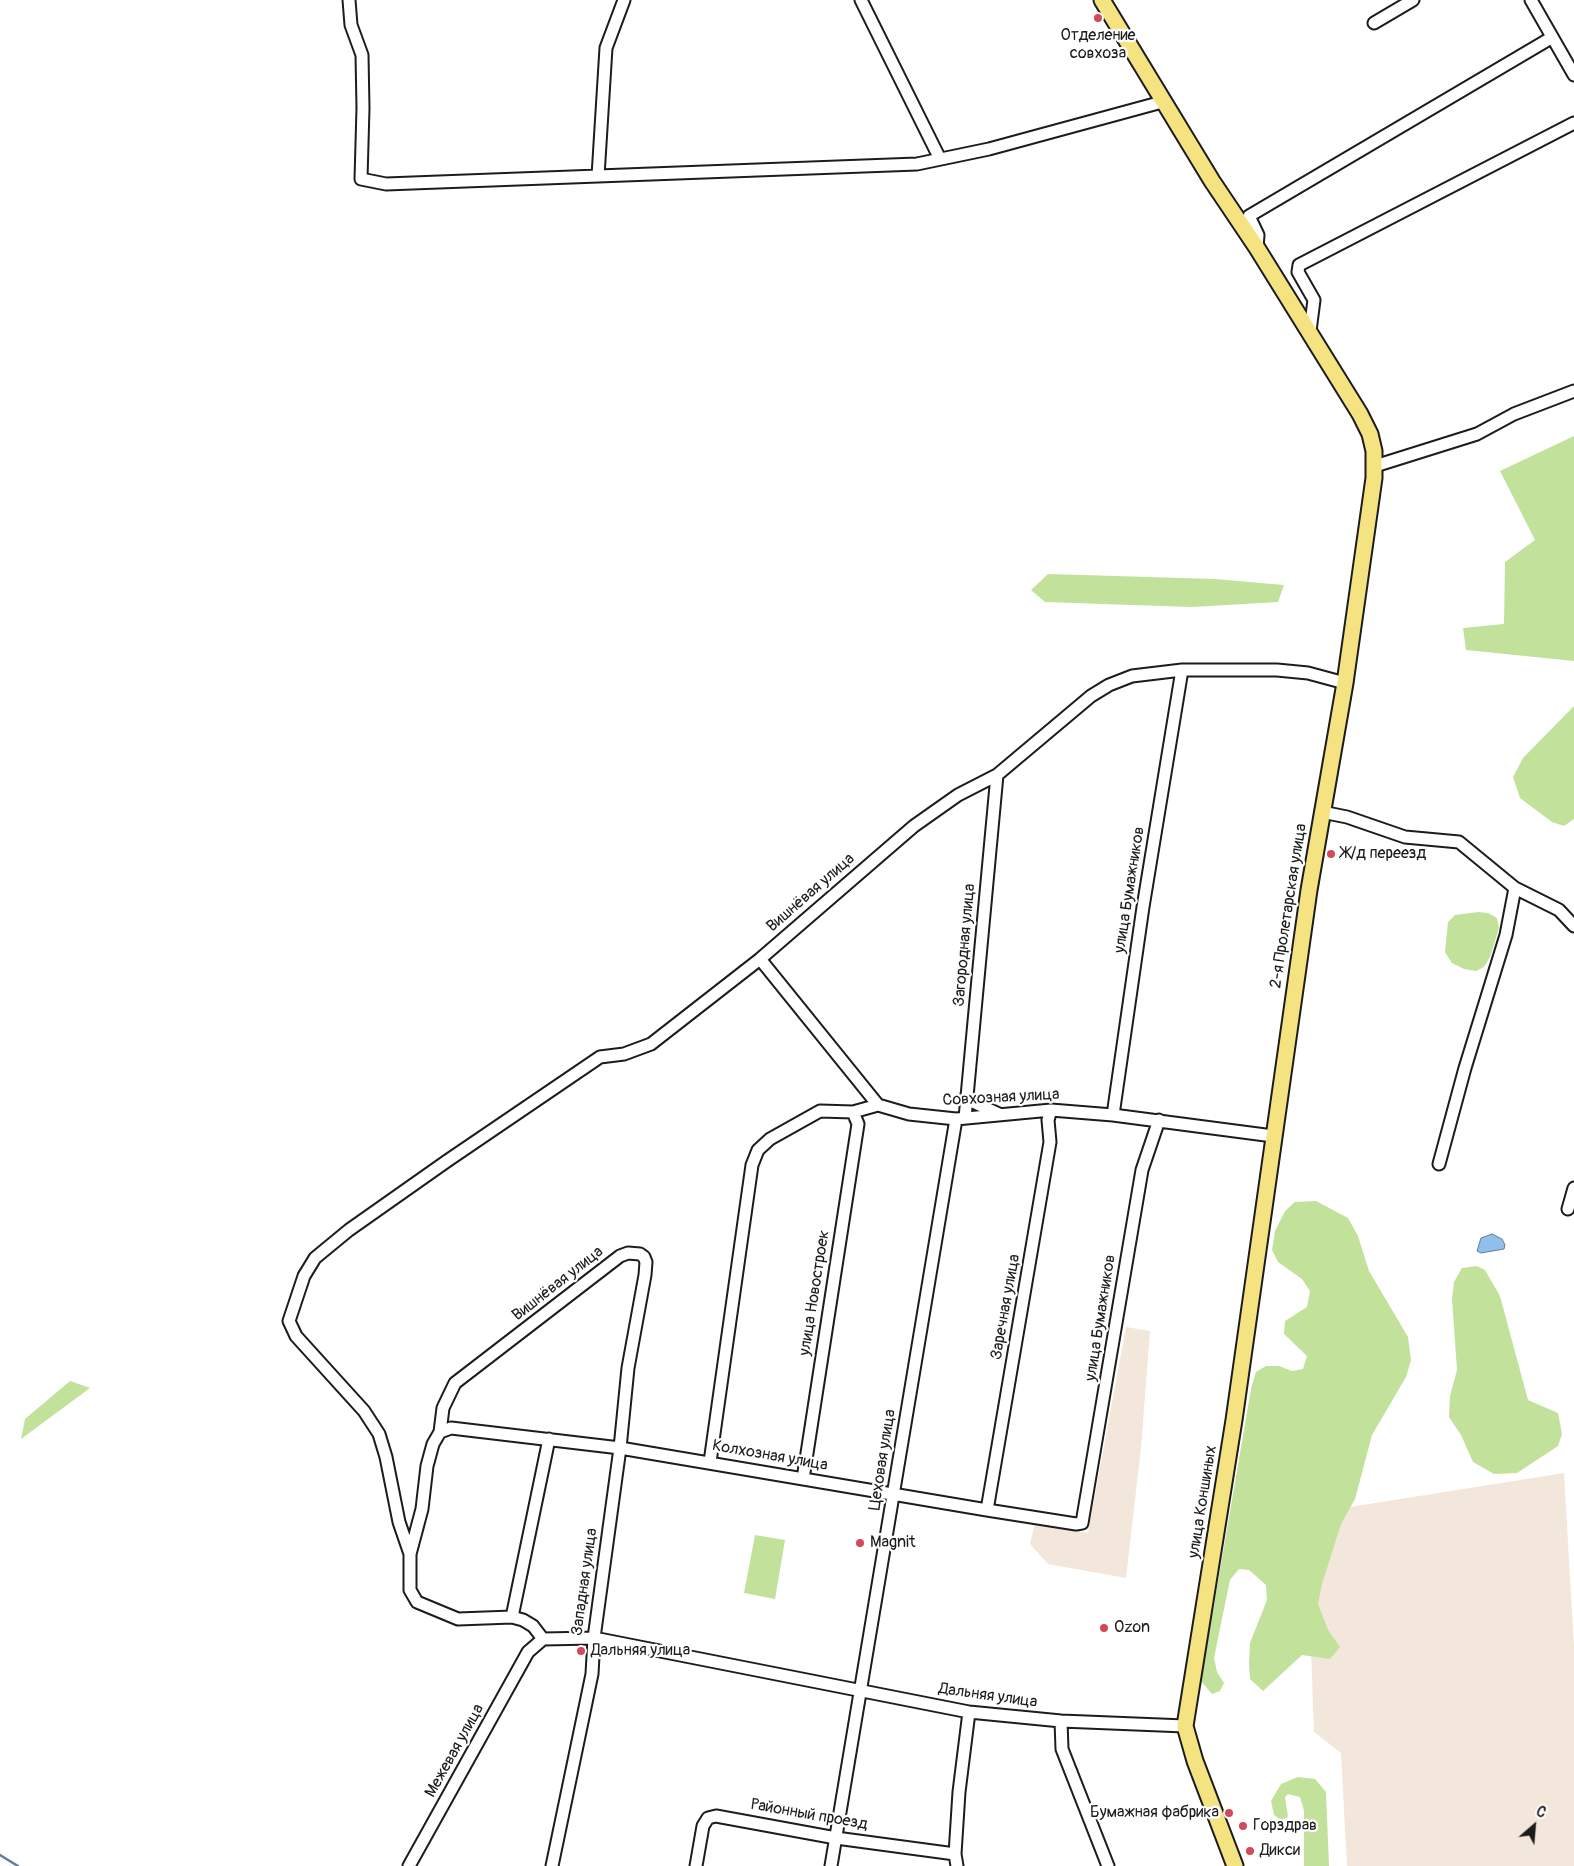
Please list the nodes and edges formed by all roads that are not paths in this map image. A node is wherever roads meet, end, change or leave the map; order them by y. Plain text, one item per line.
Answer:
1 (349, 0) edge
2 (624, 0) edge
3 (861, 0) edge
4 (1102, 0) edge
5 (1414, 0) edge
6 (1532, 0) edge
7 (1374, 23) dead end
8 (1551, 38) junction
9 (1574, 75) edge
10 (1162, 102) junction
11 (1574, 123) edge
12 (940, 159) junction
13 (598, 176) junction
14 (1257, 248) junction
15 (1310, 331) junction
16 (1574, 391) edge
17 (1375, 466) junction
18 (1182, 670) junction
19 (1345, 683) junction
20 (997, 775) junction
21 (1322, 812) junction
22 (1515, 888) junction
23 (1574, 926) edge
24 (760, 959) junction
25 (967, 1094) junction
26 (878, 1105) junction
27 (1051, 1110) junction
28 (853, 1112) junction
29 (1001, 1115) junction
30 (1113, 1115) junction
31 (960, 1118) junction
32 (1159, 1120) junction
33 (1273, 1136) junction
34 (1439, 1164) dead end
35 (1574, 1188) edge
36 (1568, 1209) dead end
37 (445, 1430) junction
38 (549, 1439) junction
39 (620, 1448) junction
40 (710, 1462) junction
41 (804, 1479) junction
42 (894, 1495) junction
43 (987, 1510) junction
44 (1082, 1523) joint
45 (410, 1554) junction
46 (512, 1617) junction
47 (594, 1638) junction
48 (543, 1639) junction
49 (859, 1691) junction
50 (968, 1712) junction
51 (1061, 1721) junction
52 (1185, 1726) junction
53 (836, 1838) junction
54 (955, 1854) junction
55 (409, 1866) edge
56 (552, 1866) edge
57 (696, 1866) edge
58 (831, 1866) edge
59 (956, 1866) edge
60 (1108, 1866) edge
61 (1235, 1866) edge

1 - 13 street
2 - 13 street
3 - 12 street
4 - 10 main road
5 - 7 street
6 - 8 street
8 - 9 street
8 - 14 street
10 - 12 street
10 - 14 main road, 2-я Пролетарская улица
11 - 15 street
12 - 13 street
14 - 15 main road, 2-я Пролетарская улица
15 - 17 main road, 2-я Пролетарская улица
16 - 17 street
17 - 19 main road, 2-я Пролетарская улица
18 - 19 street, Вишнёвая улица
18 - 20 street, Вишнёвая улица
18 - 30 street, улица Бумажников
19 - 21 main road, 2-я Пролетарская улица
20 - 24 street, Вишнёвая улица
20 - 25 street, Загородная улица
21 - 22 street
21 - 33 main road, 2-я Пролетарская улица
22 - 23 street
22 - 34 street
24 - 26 street
24 - 45 street, Вишнёвая улица
25 - 29 street
25 - 31 street, Загородная улица
26 - 28 street
26 - 31 street, Совхозная улица
27 - 29 street, Совхозная улица
27 - 30 street, Совхозная улица
27 - 43 street, Заречная улица
28 - 40 street
28 - 41 street, улица Новостроек
29 - 31 street, Совхозная улица
30 - 32 street, Совхозная улица
31 - 42 street, Цеховая улица
32 - 33 street, Совхозная улица
32 - 44 street, улица Бумажников
33 - 52 main road, улица Коншиных
35 - 36 street
37 - 38 street, Колхозная улица
37 - 39 street, Вишнёвая улица
37 - 45 street
38 - 39 street, Колхозная улица
38 - 46 street
39 - 40 street, Колхозная улица
39 - 47 street, Западная улица
40 - 41 street, Колхозная улица
41 - 42 street, Колхозная улица
42 - 43 street, Колхозная улица
42 - 49 street, Цеховая улица
43 - 44 street, Колхозная улица
45 - 46 street
46 - 48 street
47 - 48 street, Дальняя улица
47 - 49 street, Дальняя улица
47 - 56 street, Западная улица
48 - 55 street, Межевая улица
49 - 50 street, Дальняя улица
49 - 53 street, Цеховая улица
50 - 51 street, Дальняя улица
50 - 54 street
51 - 52 street, Дальняя улица
51 - 60 street
52 - 61 main road, улица Коншиных
53 - 54 street, Районный проезд
53 - 57 street, Районный проезд
53 - 58 street, Цеховая улица
54 - 59 street

